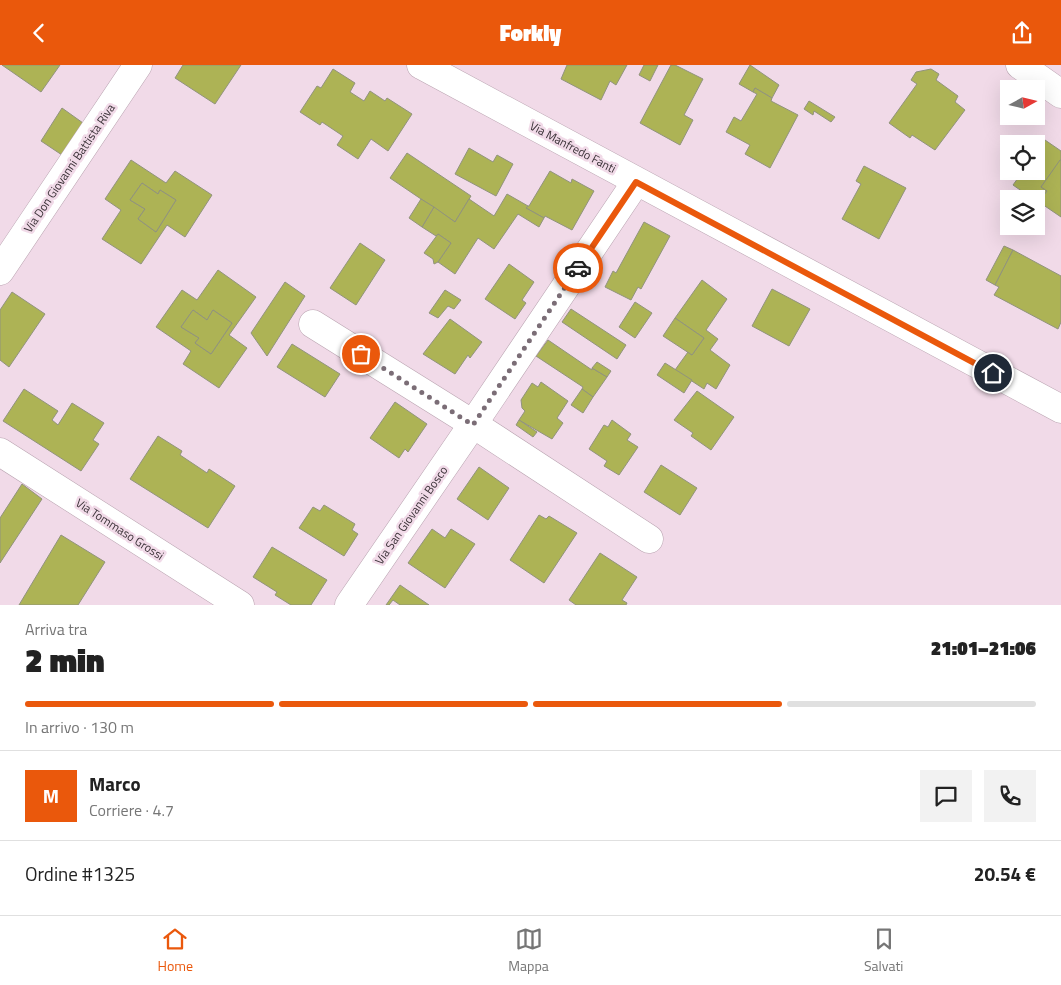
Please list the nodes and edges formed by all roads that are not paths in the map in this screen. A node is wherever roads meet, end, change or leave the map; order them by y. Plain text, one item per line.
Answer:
1 (138, 65) edge
2 (421, 65) edge
3 (1020, 65) edge
4 (1061, 94) edge
5 (636, 182) junction
6 (0, 271) edge
7 (313, 324) dead end
8 (1061, 409) edge
9 (473, 425) junction
10 (0, 452) edge
11 (649, 539) dead end
12 (240, 605) edge
13 (349, 605) edge

1 - 6 street, Via Don Giovanni Battista Riva
2 - 5 street, Via Manfredo Fanti
3 - 4 street
5 - 8 street, Via Manfredo Fanti
5 - 9 street, Via San Giovanni Bosco
7 - 9 street
9 - 11 street
9 - 13 street, Via San Giovanni Bosco
10 - 12 street, Via Tommaso Grossi

